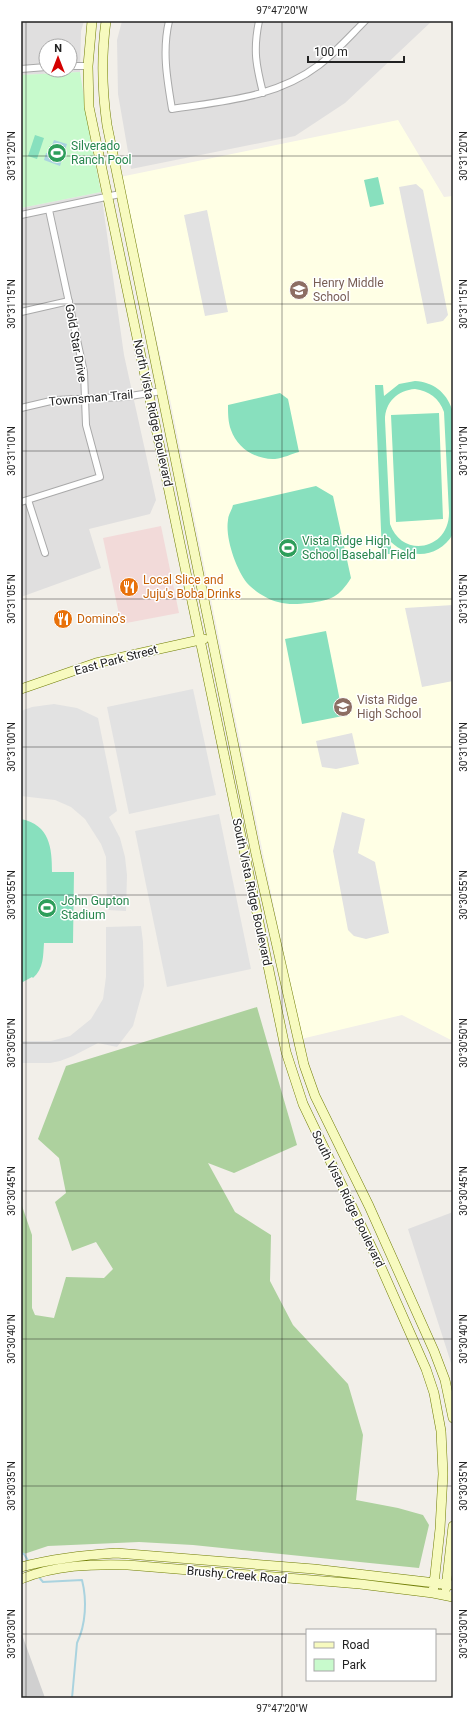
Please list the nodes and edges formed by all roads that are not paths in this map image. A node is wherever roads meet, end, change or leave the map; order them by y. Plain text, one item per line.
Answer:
1 (92, 21) edge
2 (106, 21) edge
3 (168, 21) edge
4 (259, 21) edge
5 (361, 22) edge
6 (78, 66) edge
7 (88, 66) junction
8 (38, 67) edge
9 (21, 69) edge
10 (263, 93) junction
11 (120, 194) junction
12 (108, 197) junction
13 (50, 210) junction
14 (21, 215) edge
15 (69, 301) junction
16 (21, 312) edge
17 (162, 391) junction
18 (149, 393) junction
19 (84, 399) junction
20 (21, 408) edge
21 (28, 500) junction
22 (21, 502) edge
23 (45, 553) dead end
24 (212, 638) junction
25 (200, 640) junction
26 (21, 689) edge
27 (243, 793) joint
28 (234, 804) joint
29 (453, 1418) edge
30 (453, 1526) edge
31 (172, 1557) junction
32 (21, 1567) edge
33 (170, 1569) junction
34 (22, 1579) edge
35 (435, 1582) junction
36 (450, 1584) edge
37 (433, 1593) junction
38 (449, 1596) edge

1 - 7 street, North Vista Ridge Boulevard
2 - 11 street, North Vista Ridge Boulevard
3 - 10 street
4 - 10 street
5 - 10 street
6 - 7 street
7 - 12 street, North Vista Ridge Boulevard
8 - 9 street
11 - 12 street
11 - 17 street, North Vista Ridge Boulevard
12 - 13 street
12 - 18 street, North Vista Ridge Boulevard
13 - 14 street
13 - 15 street, Gold Star Drive
15 - 16 street
15 - 19 street, Gold Star Drive
17 - 18 street, Townsman Trail
17 - 24 street, North Vista Ridge Boulevard
18 - 19 street, Townsman Trail
18 - 25 street, North Vista Ridge Boulevard
19 - 20 street, Townsman Trail
19 - 21 street, Gold Star Drive
21 - 22 street
21 - 23 street
24 - 25 street, East Park Street
24 - 27 street, North Vista Ridge Boulevard
25 - 26 street, East Park Street
25 - 28 street, North Vista Ridge Boulevard
27 - 29 street, South Vista Ridge Boulevard
28 - 35 street, South Vista Ridge Boulevard
30 - 36 street
31 - 32 street, Brushy Creek Road
31 - 33 street
31 - 35 street, Brushy Creek Road
33 - 34 street, Brushy Creek Road
33 - 37 street, Brushy Creek Road
35 - 36 street, Brushy Creek Road
35 - 37 street, South Vista Ridge Boulevard
36 - 38 street
37 - 38 street, Brushy Creek Road

